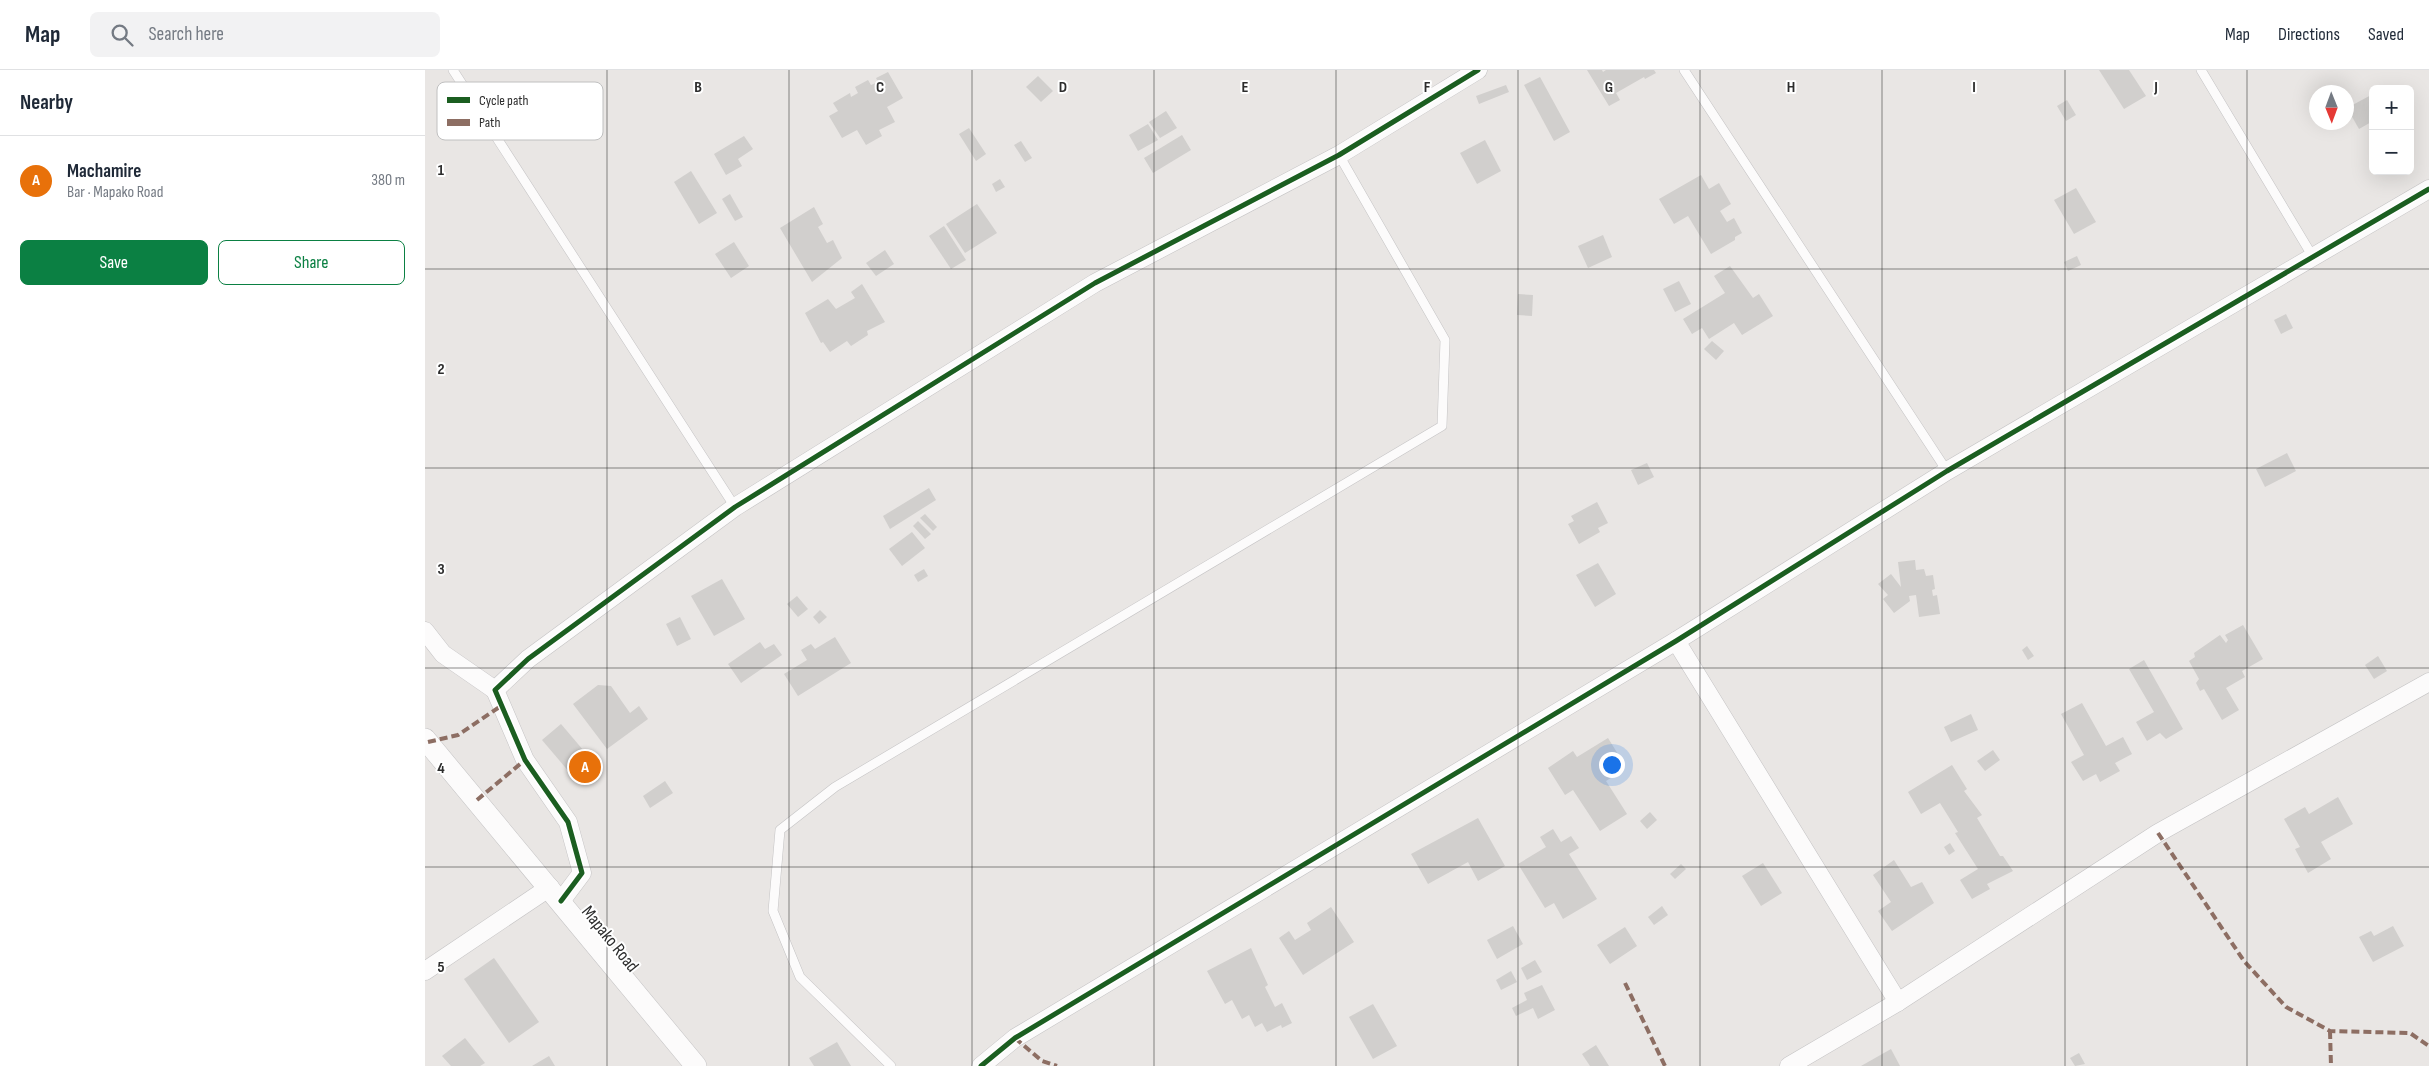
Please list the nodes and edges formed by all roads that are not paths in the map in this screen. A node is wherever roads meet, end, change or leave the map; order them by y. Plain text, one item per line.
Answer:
1 (453, 70) edge
2 (1478, 70) edge
3 (1684, 70) edge
4 (2201, 70) edge
5 (461, 82) edge
6 (498, 140) edge
7 (1339, 155) junction
8 (2429, 189) edge
9 (2313, 257) junction
10 (1947, 471) junction
11 (735, 507) junction
12 (425, 631) edge
13 (1676, 642) junction
14 (2429, 682) edge
15 (495, 690) junction
16 (425, 738) edge
17 (556, 894) junction
18 (425, 971) edge
19 (1898, 1002) junction
20 (696, 1066) edge
21 (891, 1066) edge
22 (981, 1066) edge
23 (1789, 1066) edge

1 - 5 lane
2 - 7 street
3 - 10 lane
4 - 9 lane
6 - 11 lane
7 - 11 street
7 - 21 lane
8 - 9 street
9 - 10 street
10 - 13 street
11 - 15 street
12 - 15 street
13 - 19 street
13 - 22 street
14 - 19 street
15 - 17 street
16 - 17 street, Mapako Road
17 - 18 street
17 - 20 street, Mapako Road
19 - 23 street

